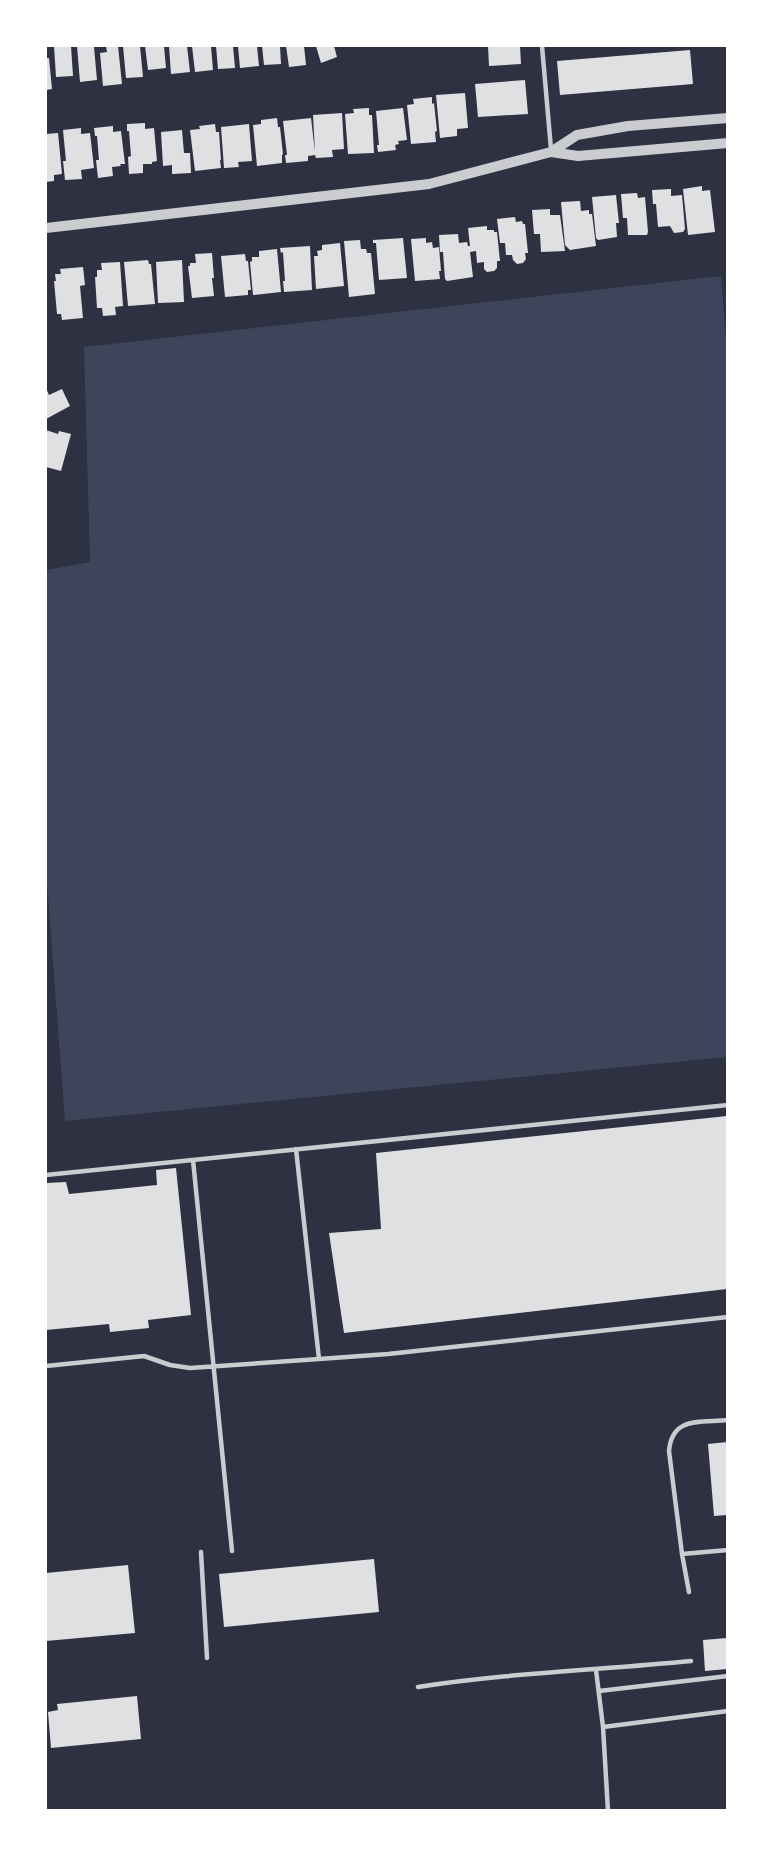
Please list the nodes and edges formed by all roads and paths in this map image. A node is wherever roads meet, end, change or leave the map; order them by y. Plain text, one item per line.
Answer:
1 (542, 46) edge
2 (727, 118) edge
3 (727, 143) edge
4 (551, 152) junction
5 (46, 228) edge
6 (727, 1105) edge
7 (296, 1149) junction
8 (193, 1160) junction
9 (46, 1175) edge
10 (727, 1317) edge
11 (319, 1359) junction
12 (46, 1366) edge
13 (213, 1366) junction
14 (727, 1420) edge
15 (727, 1549) edge
16 (232, 1551) dead end
17 (201, 1552) dead end
18 (682, 1554) junction
19 (689, 1592) dead end
20 (207, 1658) dead end
21 (691, 1661) dead end
22 (596, 1670) junction
23 (727, 1676) edge
24 (418, 1686) dead end
25 (599, 1691) junction
26 (727, 1711) edge
27 (603, 1727) junction
28 (608, 1811) edge

1 - 4 lane
2 - 4 street
3 - 4 street
4 - 5 street
6 - 7 lane
7 - 8 lane
7 - 11 lane
8 - 9 lane
8 - 13 lane
10 - 11 lane
11 - 13 lane
12 - 13 lane
13 - 16 lane
14 - 18 lane
15 - 18 lane
17 - 20 lane
18 - 19 lane
21 - 22 lane
22 - 24 lane
22 - 25 lane
23 - 25 lane
25 - 27 lane
26 - 27 lane
27 - 28 lane

